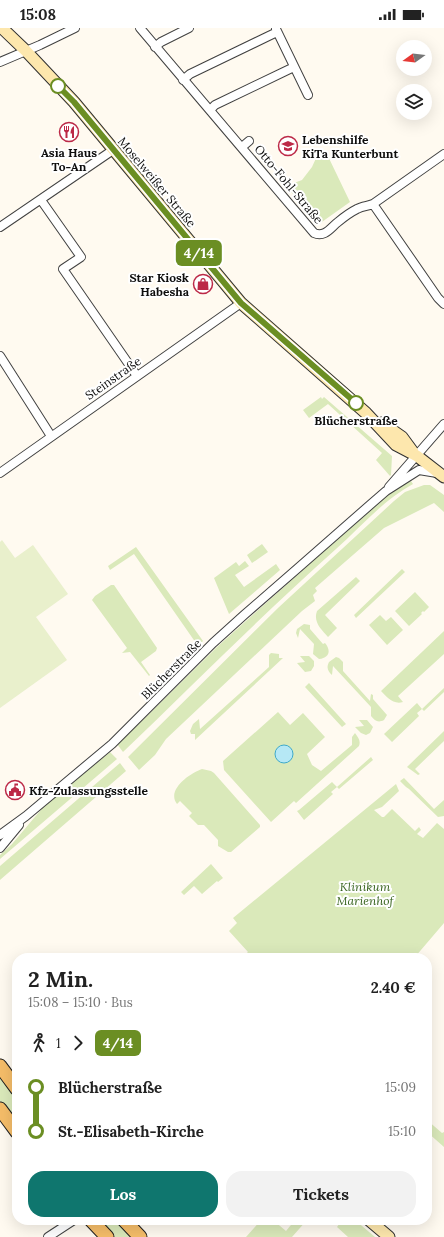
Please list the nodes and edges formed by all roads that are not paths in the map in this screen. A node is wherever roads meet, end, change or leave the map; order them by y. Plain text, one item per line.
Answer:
1 (2, 28) edge
2 (75, 28) edge
3 (140, 28) edge
4 (189, 28) edge
5 (276, 30) edge
6 (156, 47) junction
7 (26, 51) junction
8 (0, 62) edge
9 (294, 67) junction
10 (183, 80) junction
11 (308, 94) dead end
12 (210, 110) junction
13 (249, 141) dead end
14 (242, 147) junction
15 (113, 150) junction
16 (444, 154) edge
17 (41, 200) junction
18 (373, 204) junction
19 (0, 228) edge
20 (241, 303) junction
21 (444, 304) edge
22 (0, 356) edge
23 (137, 376) junction
24 (444, 424) edge
25 (51, 436) junction
26 (417, 456) junction
27 (0, 473) edge
28 (442, 475) edge
29 (386, 491) junction
30 (26, 816) junction
31 (0, 835) edge
32 (0, 848) edge
33 (0, 1066) edge
34 (12, 1082) edge
35 (0, 1109) edge
36 (12, 1125) edge
37 (66, 1225) edge
38 (96, 1225) edge
39 (129, 1225) edge
40 (375, 1225) edge
41 (48, 1237) edge
42 (107, 1237) edge
43 (140, 1237) edge
44 (389, 1237) edge

1 - 7 street, Moselweißer Straße
2 - 7 street
3 - 6 street, Otto-Fohl-Straße
4 - 6 street
5 - 9 street
5 - 10 street
6 - 10 street, Otto-Fohl-Straße
7 - 8 street
7 - 15 street, Moselweißer Straße
9 - 11 street
9 - 12 street
10 - 12 street, Otto-Fohl-Straße
12 - 14 street, Otto-Fohl-Straße
13 - 14 street, Otto-Fohl-Straße
14 - 18 street, Otto-Fohl-Straße
15 - 17 street
15 - 20 street, Moselweißer Straße
16 - 18 street
17 - 19 street
17 - 23 street
18 - 21 street
20 - 23 street, Steinstraße
20 - 26 street, Moselweißer Straße
22 - 25 street
23 - 25 street, Steinstraße
24 - 26 street, Blücherstraße
25 - 27 street, Steinstraße
26 - 28 street, Moselweißer Straße
26 - 29 street, Blücherstraße
28 - 29 street, Blücherstraße
29 - 30 street, Blücherstraße
30 - 31 street, Blücherstraße
30 - 32 street, Blücherstraße
33 - 34 main road
35 - 36 main road
37 - 41 street
38 - 42 main road
39 - 43 main road
40 - 44 street

